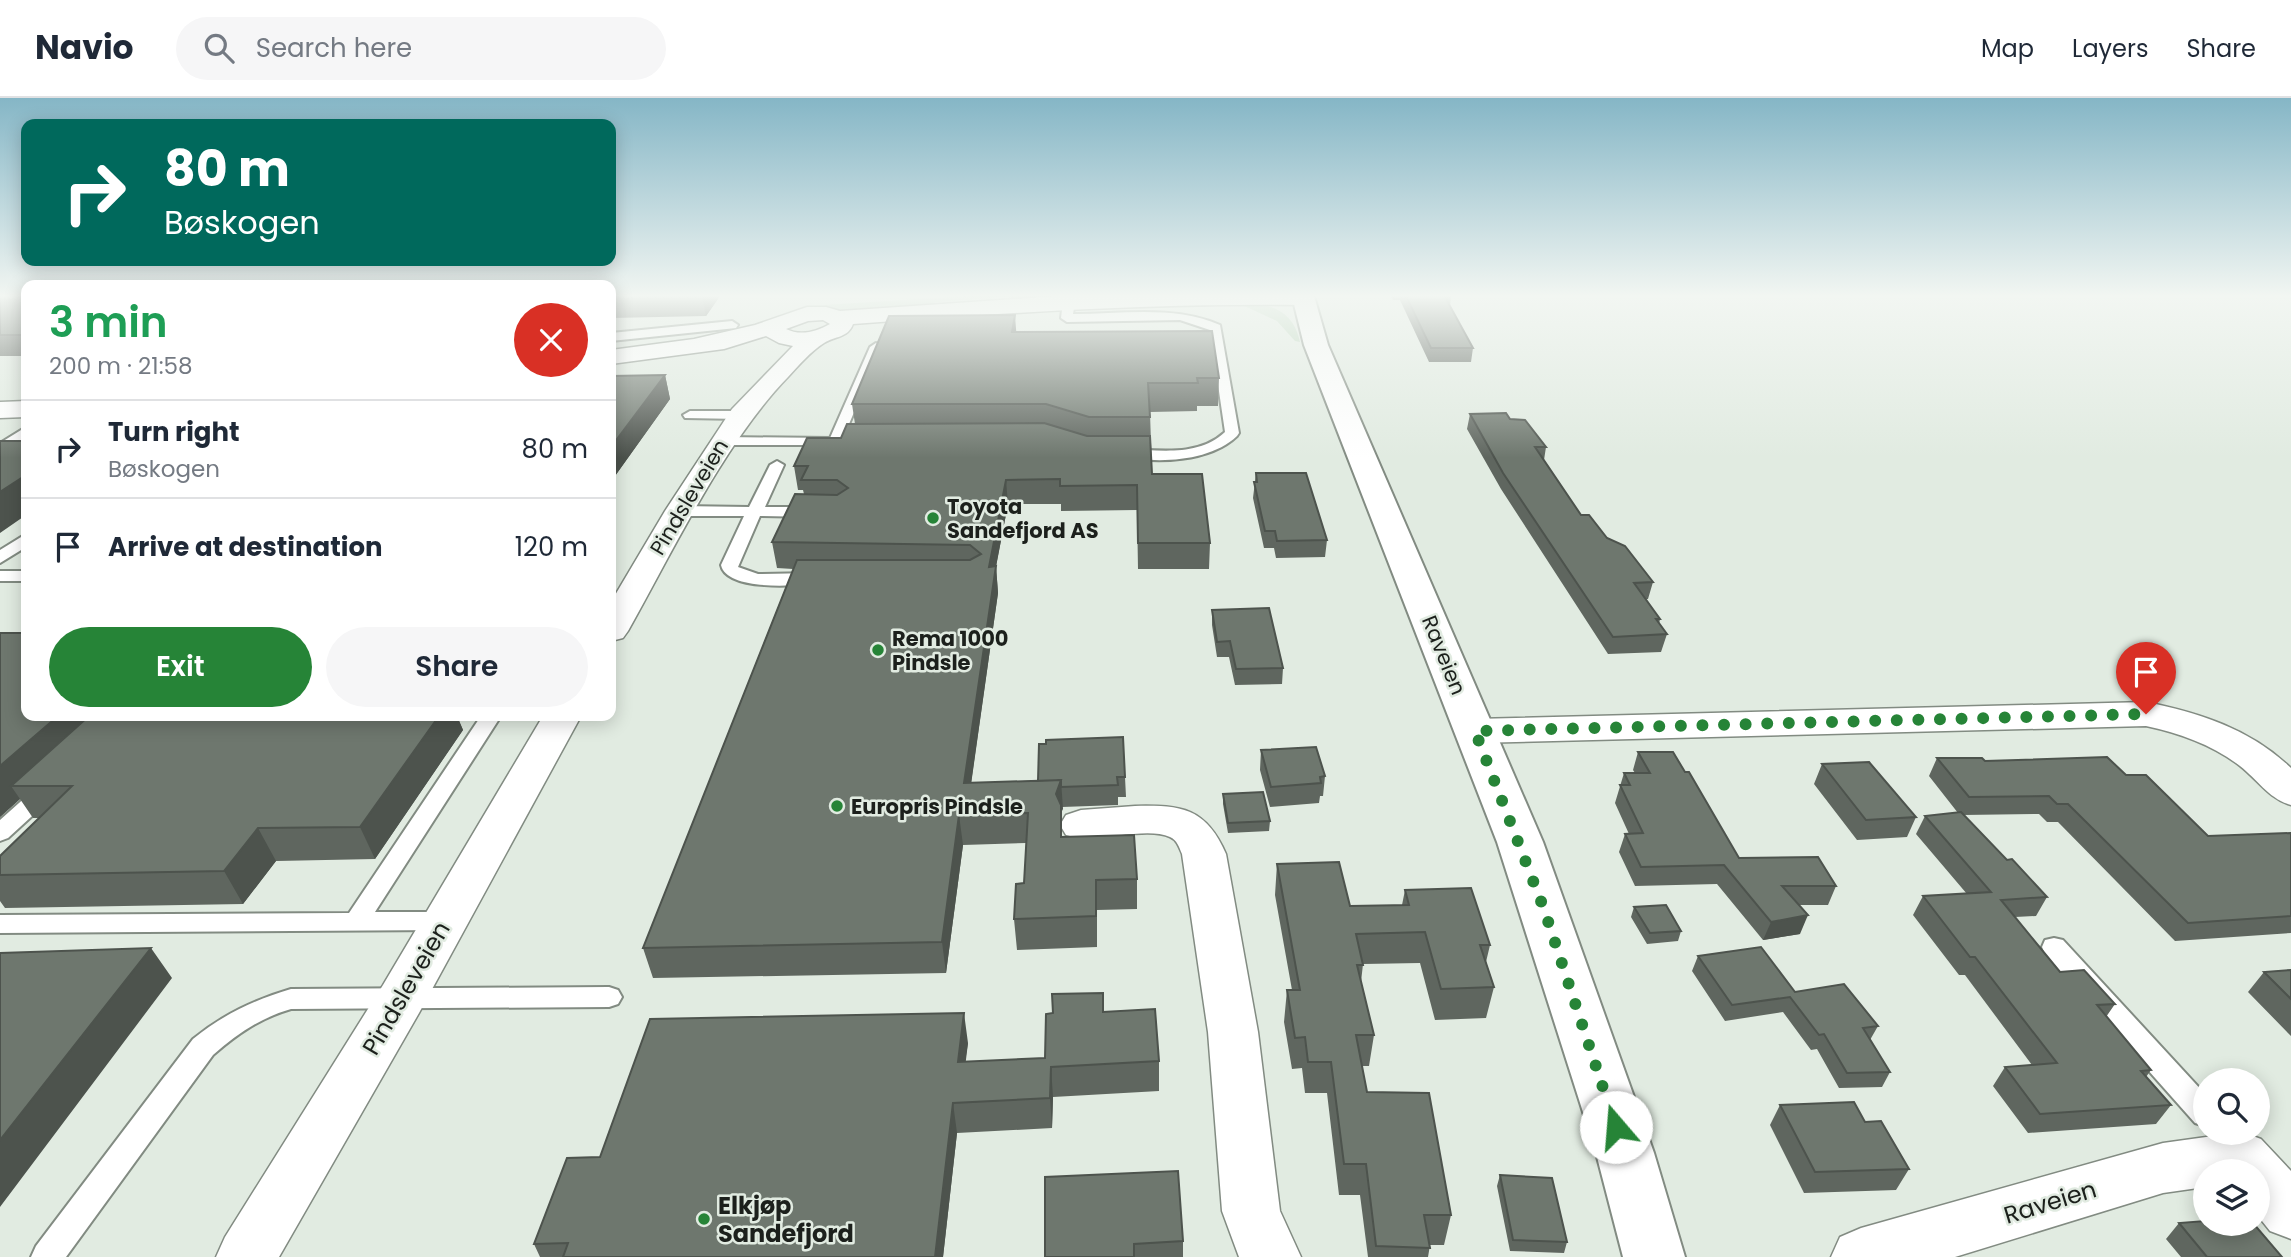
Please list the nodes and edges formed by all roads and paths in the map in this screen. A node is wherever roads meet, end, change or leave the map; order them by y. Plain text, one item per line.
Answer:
1 (659, 350) edge
2 (782, 350) edge
3 (798, 350) edge
4 (875, 350) edge
5 (1219, 350) edge
6 (1318, 350) edge
7 (616, 356) edge
8 (779, 372) junction
9 (21, 409) edge
10 (0, 410) edge
11 (690, 415) dead end
12 (741, 415) junction
13 (21, 435) edge
14 (723, 441) junction
15 (5, 446) edge
16 (1114, 453) edge
17 (777, 465) dead end
18 (680, 511) junction
19 (753, 512) junction
20 (829, 512) edge
21 (21, 542) edge
22 (0, 558) edge
23 (0, 576) edge
24 (21, 576) edge
25 (836, 578) edge
26 (616, 613) edge
27 (488, 721) edge
28 (559, 721) edge
29 (1475, 731) junction
30 (59, 779) edge
31 (2291, 791) edge
32 (1081, 825) dead end
33 (0, 833) edge
34 (444, 921) junction
35 (356, 922) junction
36 (0, 924) edge
37 (2054, 947) dead end
38 (609, 998) dead end
39 (401, 999) junction
40 (2193, 1101) edge
41 (2193, 1165) edge
42 (2270, 1189) edge
43 (2291, 1212) edge
44 (47, 1257) edge
45 (246, 1257) edge
46 (1271, 1257) edge
47 (1654, 1257) edge
48 (1861, 1257) edge

1 - 7 street
2 - 8 street, Pindsleveien
3 - 8 street, Pindsleveien
4 - 14 lane
5 - 16 lane
6 - 29 main road, Raveien
8 - 12 street, Pindsleveien
9 - 10 street
11 - 12 lane
12 - 14 street, Pindsleveien
13 - 15 lane
14 - 18 street, Pindsleveien
17 - 19 lane
18 - 19 lane
18 - 26 street, Pindsleveien
19 - 20 lane
19 - 25 lane
21 - 22 lane
23 - 24 lane
27 - 35 lane
28 - 34 street, Pindsleveien
29 - 31 street
29 - 47 main road, Raveien
30 - 33 lane
32 - 46 street
34 - 35 lane
34 - 39 street, Pindsleveien
35 - 36 lane
37 - 40 lane
38 - 39 lane
39 - 44 lane
39 - 45 street, Pindsleveien
41 - 48 street, Raveien
42 - 43 street, Raveien

